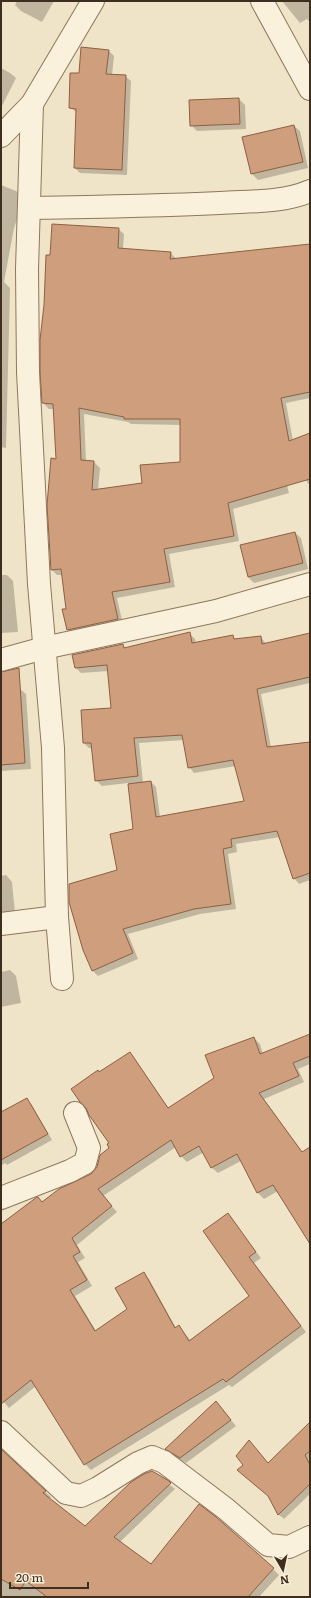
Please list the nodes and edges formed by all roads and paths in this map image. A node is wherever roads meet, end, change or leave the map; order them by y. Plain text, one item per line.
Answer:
1 (93, 1) edge
2 (262, 1) edge
3 (310, 89) edge
4 (32, 104) junction
5 (1, 136) edge
6 (310, 191) edge
7 (29, 208) junction
8 (310, 584) edge
9 (44, 648) junction
10 (1, 660) edge
11 (57, 917) junction
12 (1, 924) edge
13 (62, 979) dead end
14 (75, 1114) dead end
15 (1, 1198) edge
16 (1, 1432) edge
17 (310, 1537) edge

1 - 4 street
2 - 3 street
4 - 5 street
4 - 7 street
6 - 7 street
7 - 9 street
8 - 9 street
9 - 10 street
9 - 11 street
11 - 12 street
11 - 13 street
14 - 15 street
16 - 17 street

